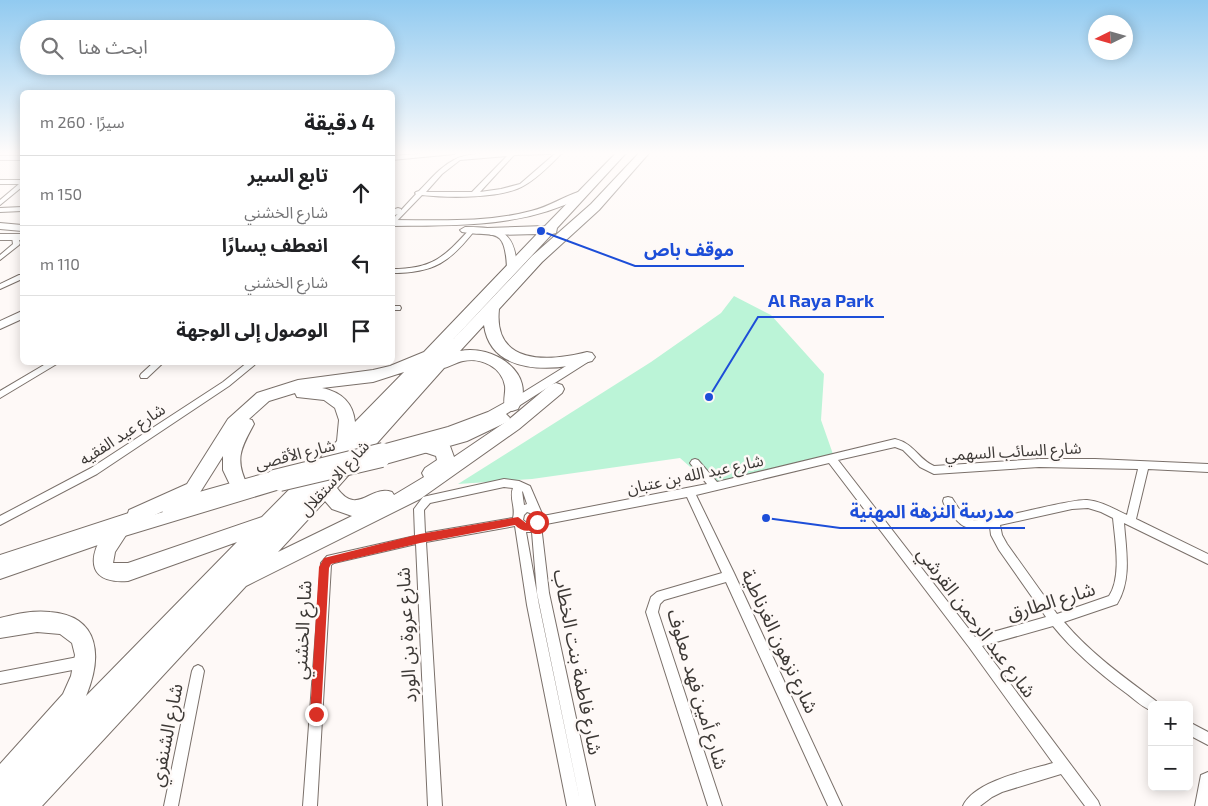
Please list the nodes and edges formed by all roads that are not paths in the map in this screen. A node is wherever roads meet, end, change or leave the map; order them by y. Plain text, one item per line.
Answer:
1 (15, 190) edge
2 (423, 190) edge
3 (423, 190) edge
4 (479, 190) edge
5 (505, 190) edge
6 (585, 190) edge
7 (610, 190) edge
8 (420, 193) junction
9 (475, 193) junction
10 (581, 194) junction
11 (0, 203) edge
12 (20, 209) edge
13 (0, 210) edge
14 (519, 217) junction
15 (584, 217) junction
16 (395, 219) edge
17 (418, 222) junction
18 (0, 226) edge
19 (20, 228) edge
20 (472, 230) junction
21 (491, 231) junction
22 (546, 231) junction
23 (0, 237) edge
24 (19, 237) edge
25 (20, 250) edge
26 (0, 258) edge
27 (512, 268) junction
28 (395, 271) edge
29 (20, 278) edge
30 (0, 287) edge
31 (492, 307) junction
32 (20, 316) edge
33 (0, 325) edge
34 (587, 357) joint
35 (435, 359) junction
36 (51, 365) edge
37 (157, 365) edge
38 (250, 365) edge
39 (144, 376) dead end
40 (556, 389) joint
41 (0, 395) edge
42 (512, 405) junction
43 (345, 443) junction
44 (430, 447) junction
45 (382, 455) junction
46 (832, 460) junction
47 (695, 463) dead end
48 (1144, 465) junction
49 (1208, 468) edge
50 (274, 481) junction
51 (519, 485) junction
52 (239, 486) junction
53 (715, 486) junction
54 (326, 488) junction
55 (690, 492) junction
56 (948, 501) dead end
57 (1118, 515) junction
58 (136, 516) junction
59 (536, 518) junction
60 (519, 519) junction
61 (0, 521) edge
62 (1130, 521) junction
63 (995, 522) junction
64 (268, 523) junction
65 (118, 532) junction
66 (420, 539) junction
67 (1208, 559) edge
68 (0, 562) edge
69 (0, 572) edge
70 (730, 576) junction
71 (238, 582) junction
72 (1055, 620) junction
73 (0, 628) edge
74 (973, 643) junction
75 (86, 662) junction
76 (198, 671) dead end
77 (0, 678) edge
78 (1148, 702) edge
79 (1193, 730) edge
80 (1208, 739) edge
81 (1063, 767) junction
82 (0, 782) edge
83 (1208, 782) edge
84 (0, 802) edge
85 (25, 806) edge
86 (171, 806) edge
87 (310, 806) edge
88 (435, 806) edge
89 (574, 806) edge
90 (588, 806) edge
91 (716, 806) edge
92 (835, 806) edge
93 (970, 806) edge
94 (1094, 806) edge
95 (1205, 806) edge

1 - 11 street
2 - 8 street
3 - 8 street
4 - 9 street
5 - 9 street
6 - 10 highway, شارع الاستقلال
7 - 15 highway, شارع الاستقلال
8 - 9 street
8 - 16 street
10 - 14 main road
10 - 22 highway, شارع الاستقلال
12 - 13 street
14 - 17 main road
14 - 21 main road
15 - 22 highway
15 - 31 highway, شارع الاستقلال
16 - 17 main road
16 - 17 main road
16 - 20 main road
18 - 19 main road
20 - 21 main road
20 - 28 street
21 - 22 highway
21 - 27 main road
22 - 27 highway, شارع الاستقلال
23 - 24 main road
24 - 26 street
25 - 26 street
27 - 35 highway, شارع الاستقلال
29 - 30 street
31 - 34 highway
31 - 35 highway, شارع الاستقلال
32 - 33 main road
34 - 42 main road, شارع الأقصى
35 - 42 highway
35 - 43 highway, شارع الاستقلال
35 - 54 highway, شارع الاستقلال
35 - 58 highway
36 - 41 street
37 - 39 street
38 - 61 street, شارع عيد الفقيه
40 - 44 main road, شارع الأقصى
40 - 71 highway
42 - 45 main road, شارع الأقصى
43 - 52 highway
43 - 64 highway, شارع الاستقلال
44 - 45 main road, شارع الأقصى
44 - 54 highway
45 - 50 main road, شارع الأقصى, bridge
46 - 48 street, شارع السائب السهمي
46 - 53 street, شارع عبد الله بن عتبان
46 - 74 street, شارع عبد الرحمن القرشي
47 - 53 street
48 - 49 street, شارع السائب السهمي
48 - 62 street
50 - 52 main road, شارع الأقصى
50 - 65 main road, شارع الأقصى
51 - 59 street
51 - 60 street
51 - 66 street, شارع عروة بن الورد
52 - 58 main road, شارع الأقصى
53 - 55 street, شارع عبد الله بن عتبان
54 - 71 highway, شارع الاستقلال
55 - 59 street, شارع عبد الله بن عتبان
55 - 70 street, شارع نزهون الغرناطية
56 - 63 street
57 - 62 street
57 - 63 street
57 - 72 street, شارع الطارق
58 - 68 main road, شارع الأقصى
59 - 60 street
59 - 60 street
59 - 90 street, شارع فاطمة بنت الخطاب
60 - 66 street, شارع الخشني
60 - 89 street, شارع فاطمة بنت الخطاب
62 - 67 street
63 - 72 street
64 - 65 highway
64 - 84 highway, شارع الاستقلال
65 - 69 main road, شارع الأقصى
66 - 87 street, شارع الخشني
66 - 88 street, شارع عروة بن الورد
70 - 91 street, شارع أمين فهد معلوف
70 - 92 street, شارع نزهون الغرناطية
71 - 85 highway, شارع الاستقلال
72 - 74 street, شارع الطارق
72 - 78 street
73 - 75 highway
74 - 81 street, شارع عبد الرحمن القرشي
75 - 77 street
75 - 82 highway
76 - 86 street, شارع الشنفري
79 - 80 street
81 - 93 street
81 - 94 street, شارع عبد الرحمن القرشي
83 - 95 main road

